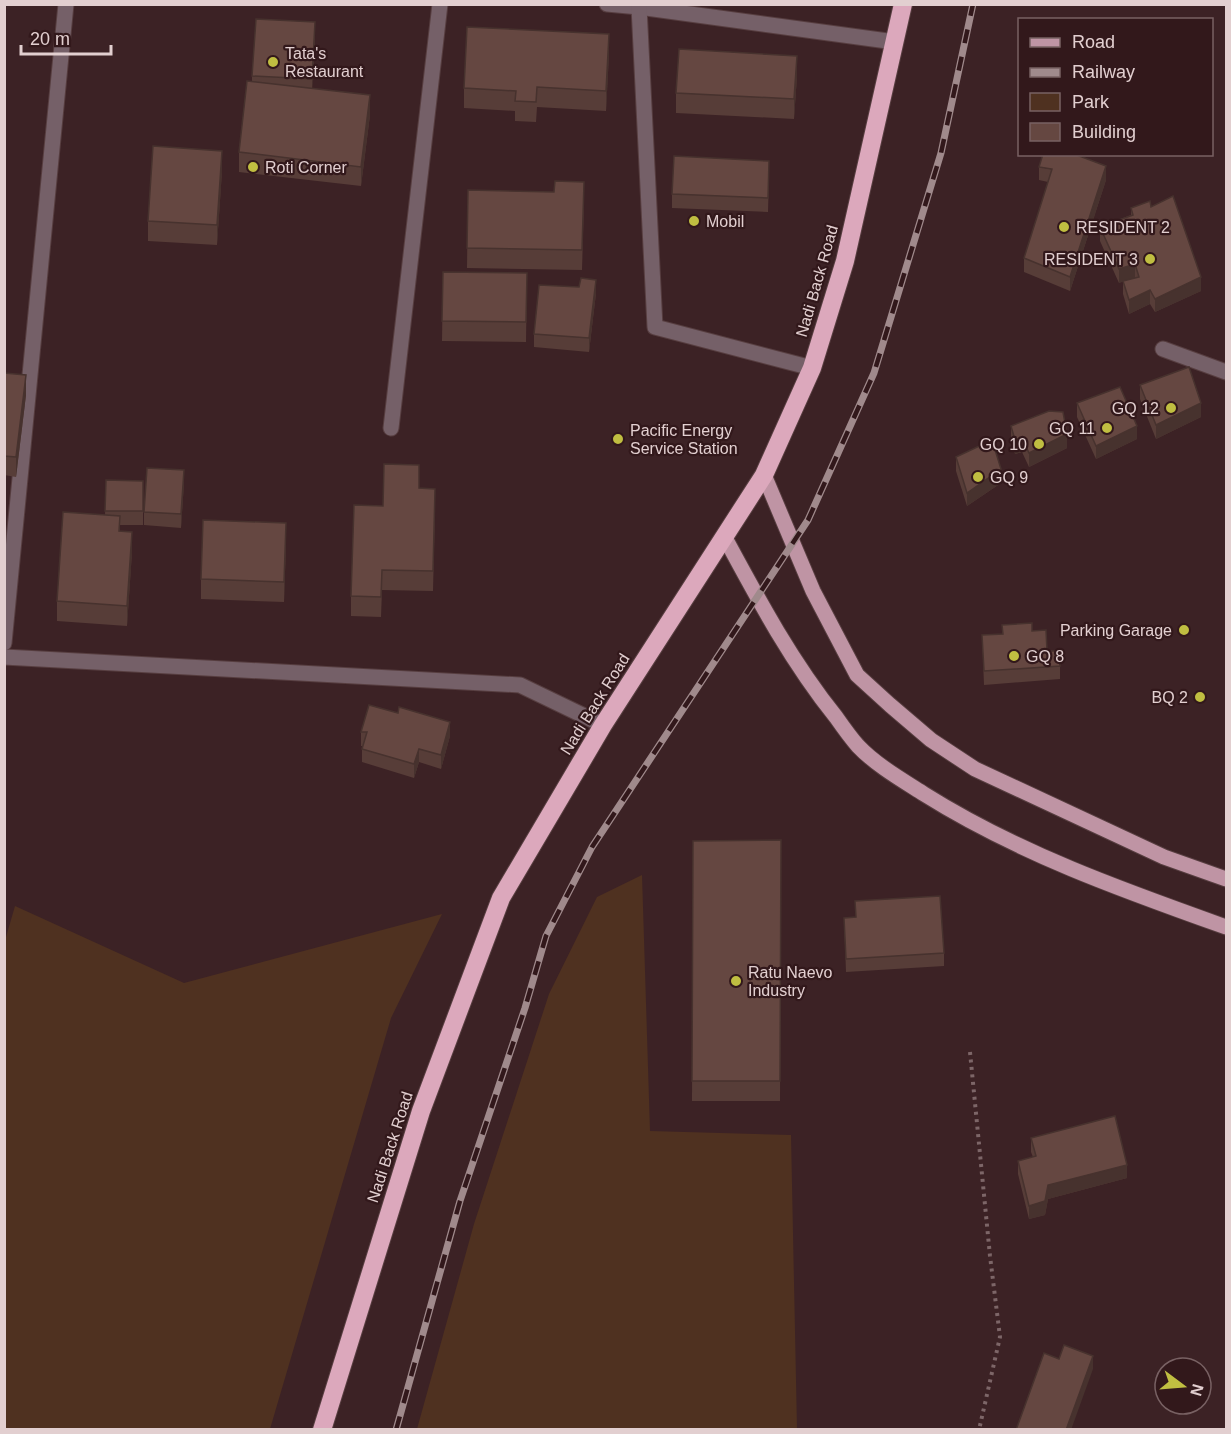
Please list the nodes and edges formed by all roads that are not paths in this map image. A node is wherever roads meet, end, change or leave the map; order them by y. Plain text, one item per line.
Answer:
1 (66, 4) edge
2 (440, 4) edge
3 (607, 4) edge
4 (903, 4) edge
5 (639, 7) junction
6 (895, 42) junction
7 (1163, 349) dead end
8 (812, 368) junction
9 (1227, 372) edge
10 (391, 428) dead end
11 (764, 475) junction
12 (724, 536) junction
13 (4, 643) edge
14 (4, 657) edge
15 (603, 725) junction
16 (1227, 879) edge
17 (1227, 927) edge
18 (322, 1430) edge

1 - 13 street
2 - 10 street
3 - 5 street
4 - 6 highway, Nadi Back Road
5 - 6 street
5 - 8 street
6 - 8 highway, Nadi Back Road
7 - 9 street
8 - 11 highway, Nadi Back Road
11 - 12 highway, Nadi Back Road
11 - 16 main road
12 - 15 highway, Nadi Back Road
12 - 17 main road
14 - 15 street
15 - 18 highway, Nadi Back Road

